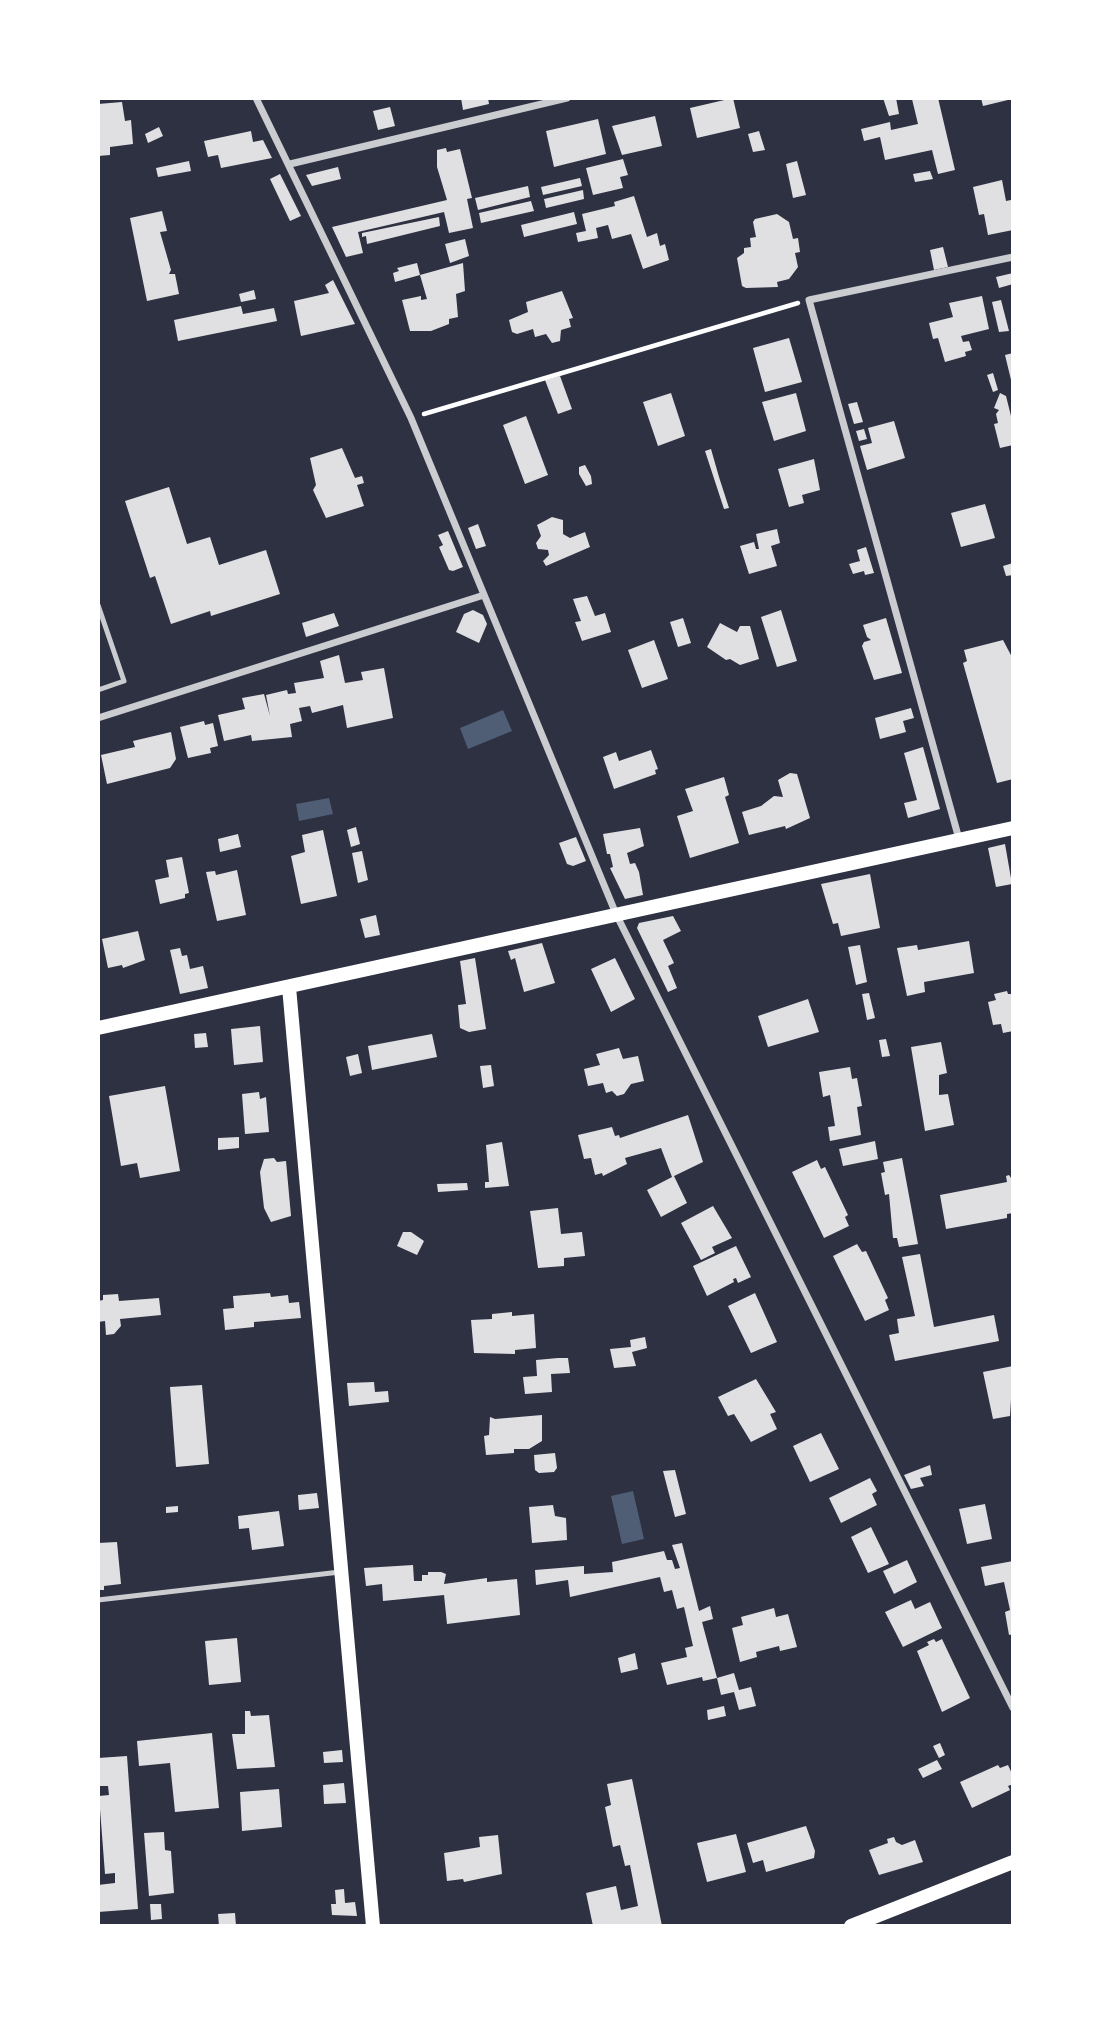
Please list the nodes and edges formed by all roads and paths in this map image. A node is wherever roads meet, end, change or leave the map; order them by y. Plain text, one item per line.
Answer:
1 (256, 98) edge
2 (568, 98) edge
3 (290, 164) junction
4 (1013, 257) edge
5 (809, 300) junction
6 (411, 418) junction
7 (484, 595) junction
8 (98, 605) edge
9 (98, 690) edge
10 (98, 718) edge
11 (1012, 831) edge
12 (959, 839) junction
13 (616, 914) junction
14 (289, 987) junction
15 (98, 1028) edge
16 (340, 1572) junction
17 (98, 1600) edge
18 (1013, 1709) edge
19 (1013, 1862) edge
20 (373, 1926) edge
21 (851, 1926) edge

1 - 3 street
2 - 3 street
3 - 6 street
4 - 5 street
5 - 6 path
5 - 12 street
6 - 7 street
7 - 10 street
7 - 13 street
8 - 9 lane
11 - 12 main road
12 - 13 main road
13 - 14 main road
13 - 18 street
14 - 15 main road
14 - 16 main road
16 - 17 lane
16 - 20 main road
19 - 21 main road

